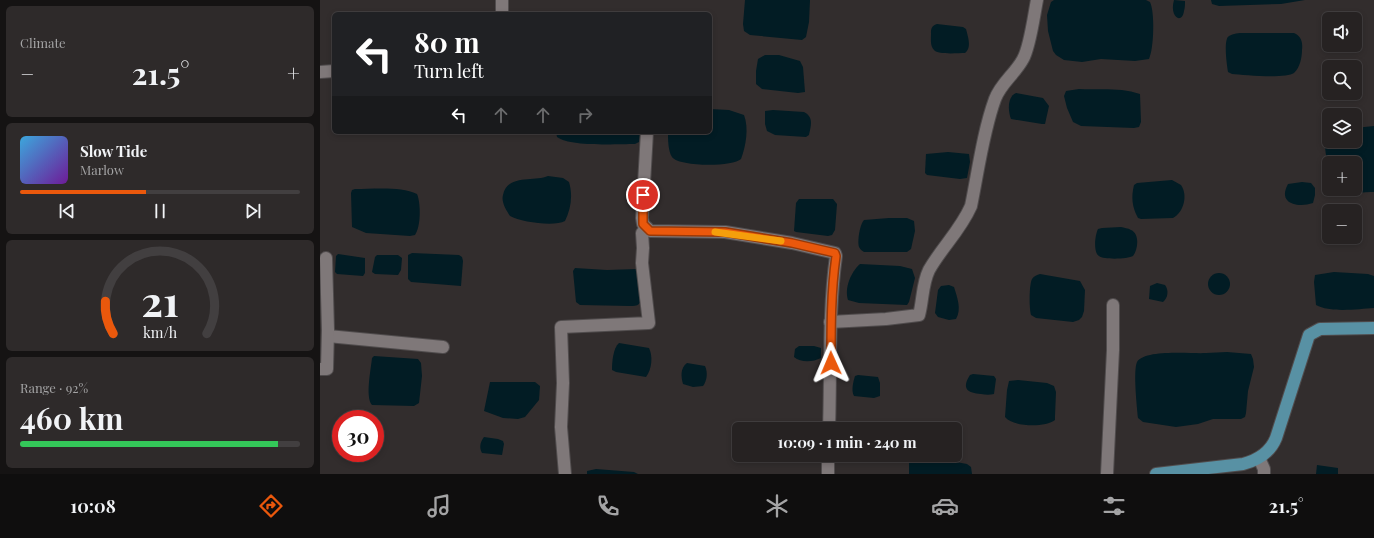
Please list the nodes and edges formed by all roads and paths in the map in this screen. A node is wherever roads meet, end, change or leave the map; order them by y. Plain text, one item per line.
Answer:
1 (502, 0) edge
2 (1037, 0) edge
3 (502, 12) edge
4 (332, 71) edge
5 (320, 72) edge
6 (647, 134) edge
7 (647, 228) junction
8 (326, 258) dead end
9 (1113, 305) dead end
10 (830, 322) junction
11 (1374, 328) edge
12 (328, 336) junction
13 (443, 347) dead end
14 (320, 369) edge
15 (829, 422) edge
16 (1259, 458) junction
17 (828, 462) edge
18 (565, 474) edge
19 (828, 474) edge
20 (1107, 474) edge
21 (1156, 474) edge
22 (1264, 474) edge

1 - 3 street
2 - 10 street
4 - 5 street
6 - 7 street
7 - 10 street
7 - 18 street
8 - 12 street
9 - 20 street
10 - 15 street
11 - 16 main road
12 - 13 street
12 - 14 street
16 - 21 main road
16 - 22 street
17 - 19 street

